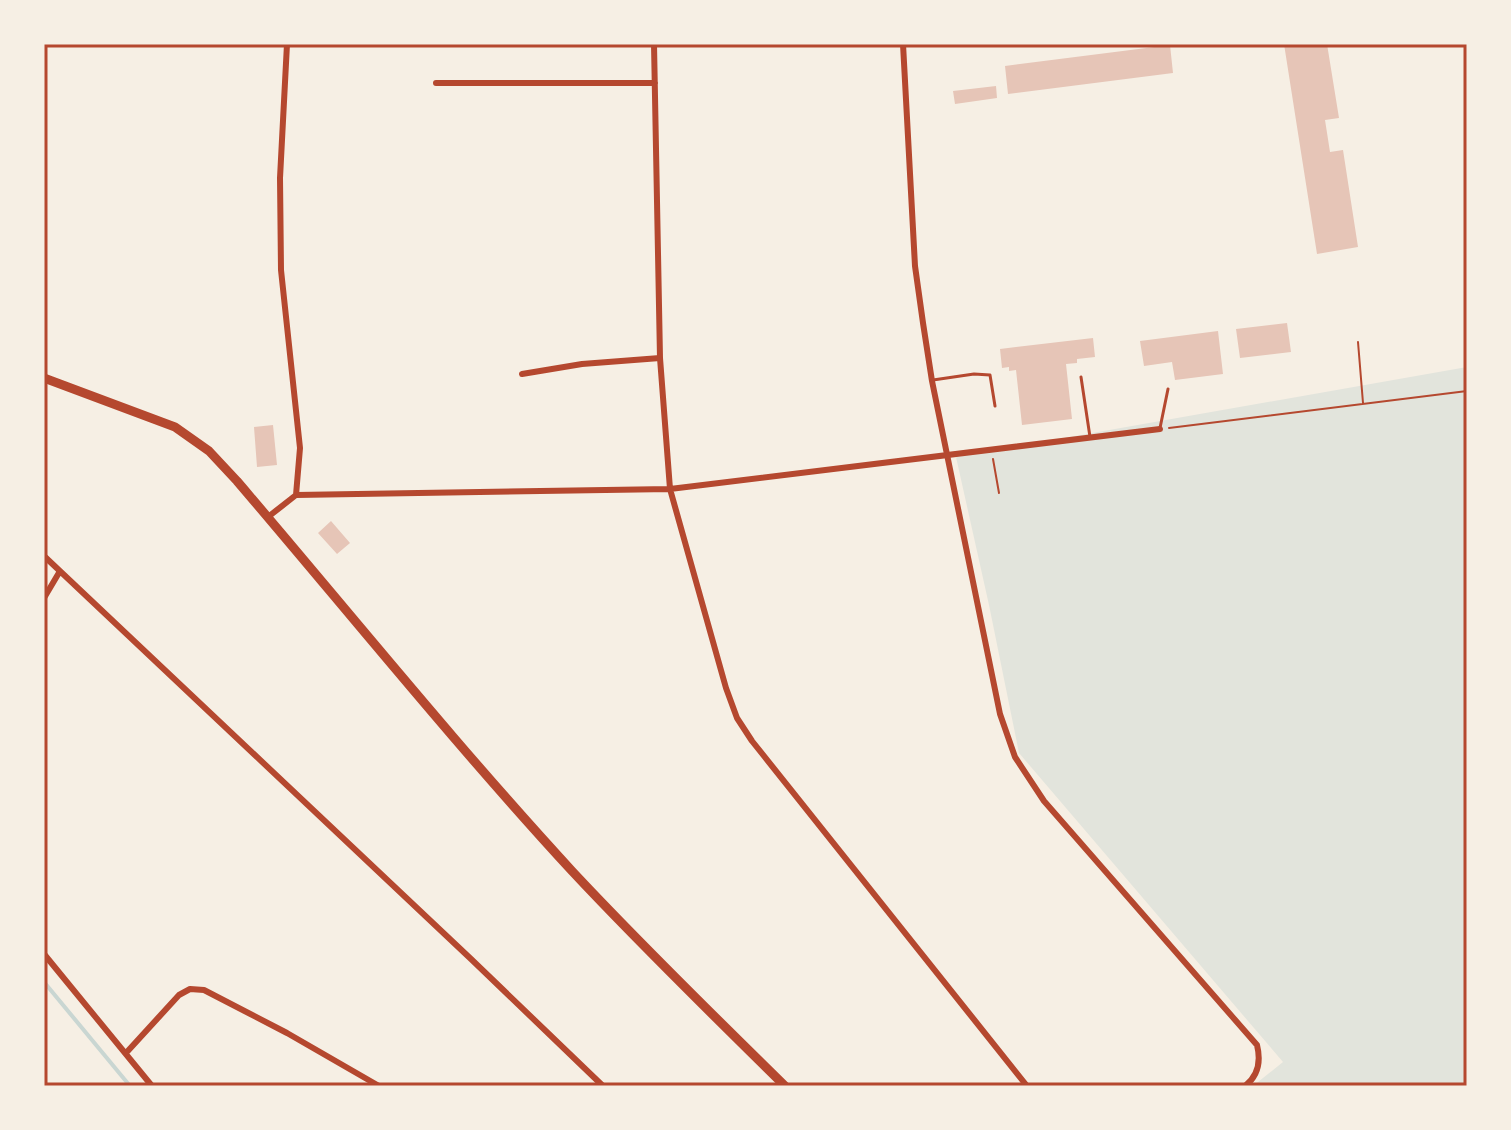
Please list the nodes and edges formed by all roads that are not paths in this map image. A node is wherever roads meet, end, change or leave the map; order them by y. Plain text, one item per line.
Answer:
1 (287, 44) edge
2 (654, 44) edge
3 (903, 44) edge
4 (436, 83) dead end
5 (655, 83) junction
6 (660, 358) junction
7 (522, 374) dead end
8 (1081, 377) dead end
9 (44, 378) edge
10 (932, 381) junction
11 (1168, 389) dead end
12 (995, 406) dead end
13 (1160, 429) joint
14 (1090, 437) junction
15 (948, 456) junction
16 (670, 489) junction
17 (296, 495) junction
18 (268, 517) junction
19 (44, 556) edge
20 (60, 571) junction
21 (44, 598) edge
22 (44, 954) edge
23 (126, 1053) junction
24 (152, 1086) edge
25 (379, 1086) edge
26 (603, 1086) edge
27 (785, 1086) edge
28 (1027, 1086) edge
29 (1245, 1086) edge

1 - 17 street
2 - 5 street
3 - 10 street
4 - 5 street
5 - 6 street
6 - 7 street
6 - 16 street
8 - 14 lane
9 - 18 main road
10 - 12 lane
10 - 15 street
11 - 13 lane
13 - 14 street
14 - 15 street
15 - 16 street
15 - 29 street
16 - 17 street
16 - 28 street
17 - 18 street
18 - 27 main road
19 - 20 street
20 - 21 street
20 - 26 street
22 - 23 street
23 - 24 street
23 - 25 street

